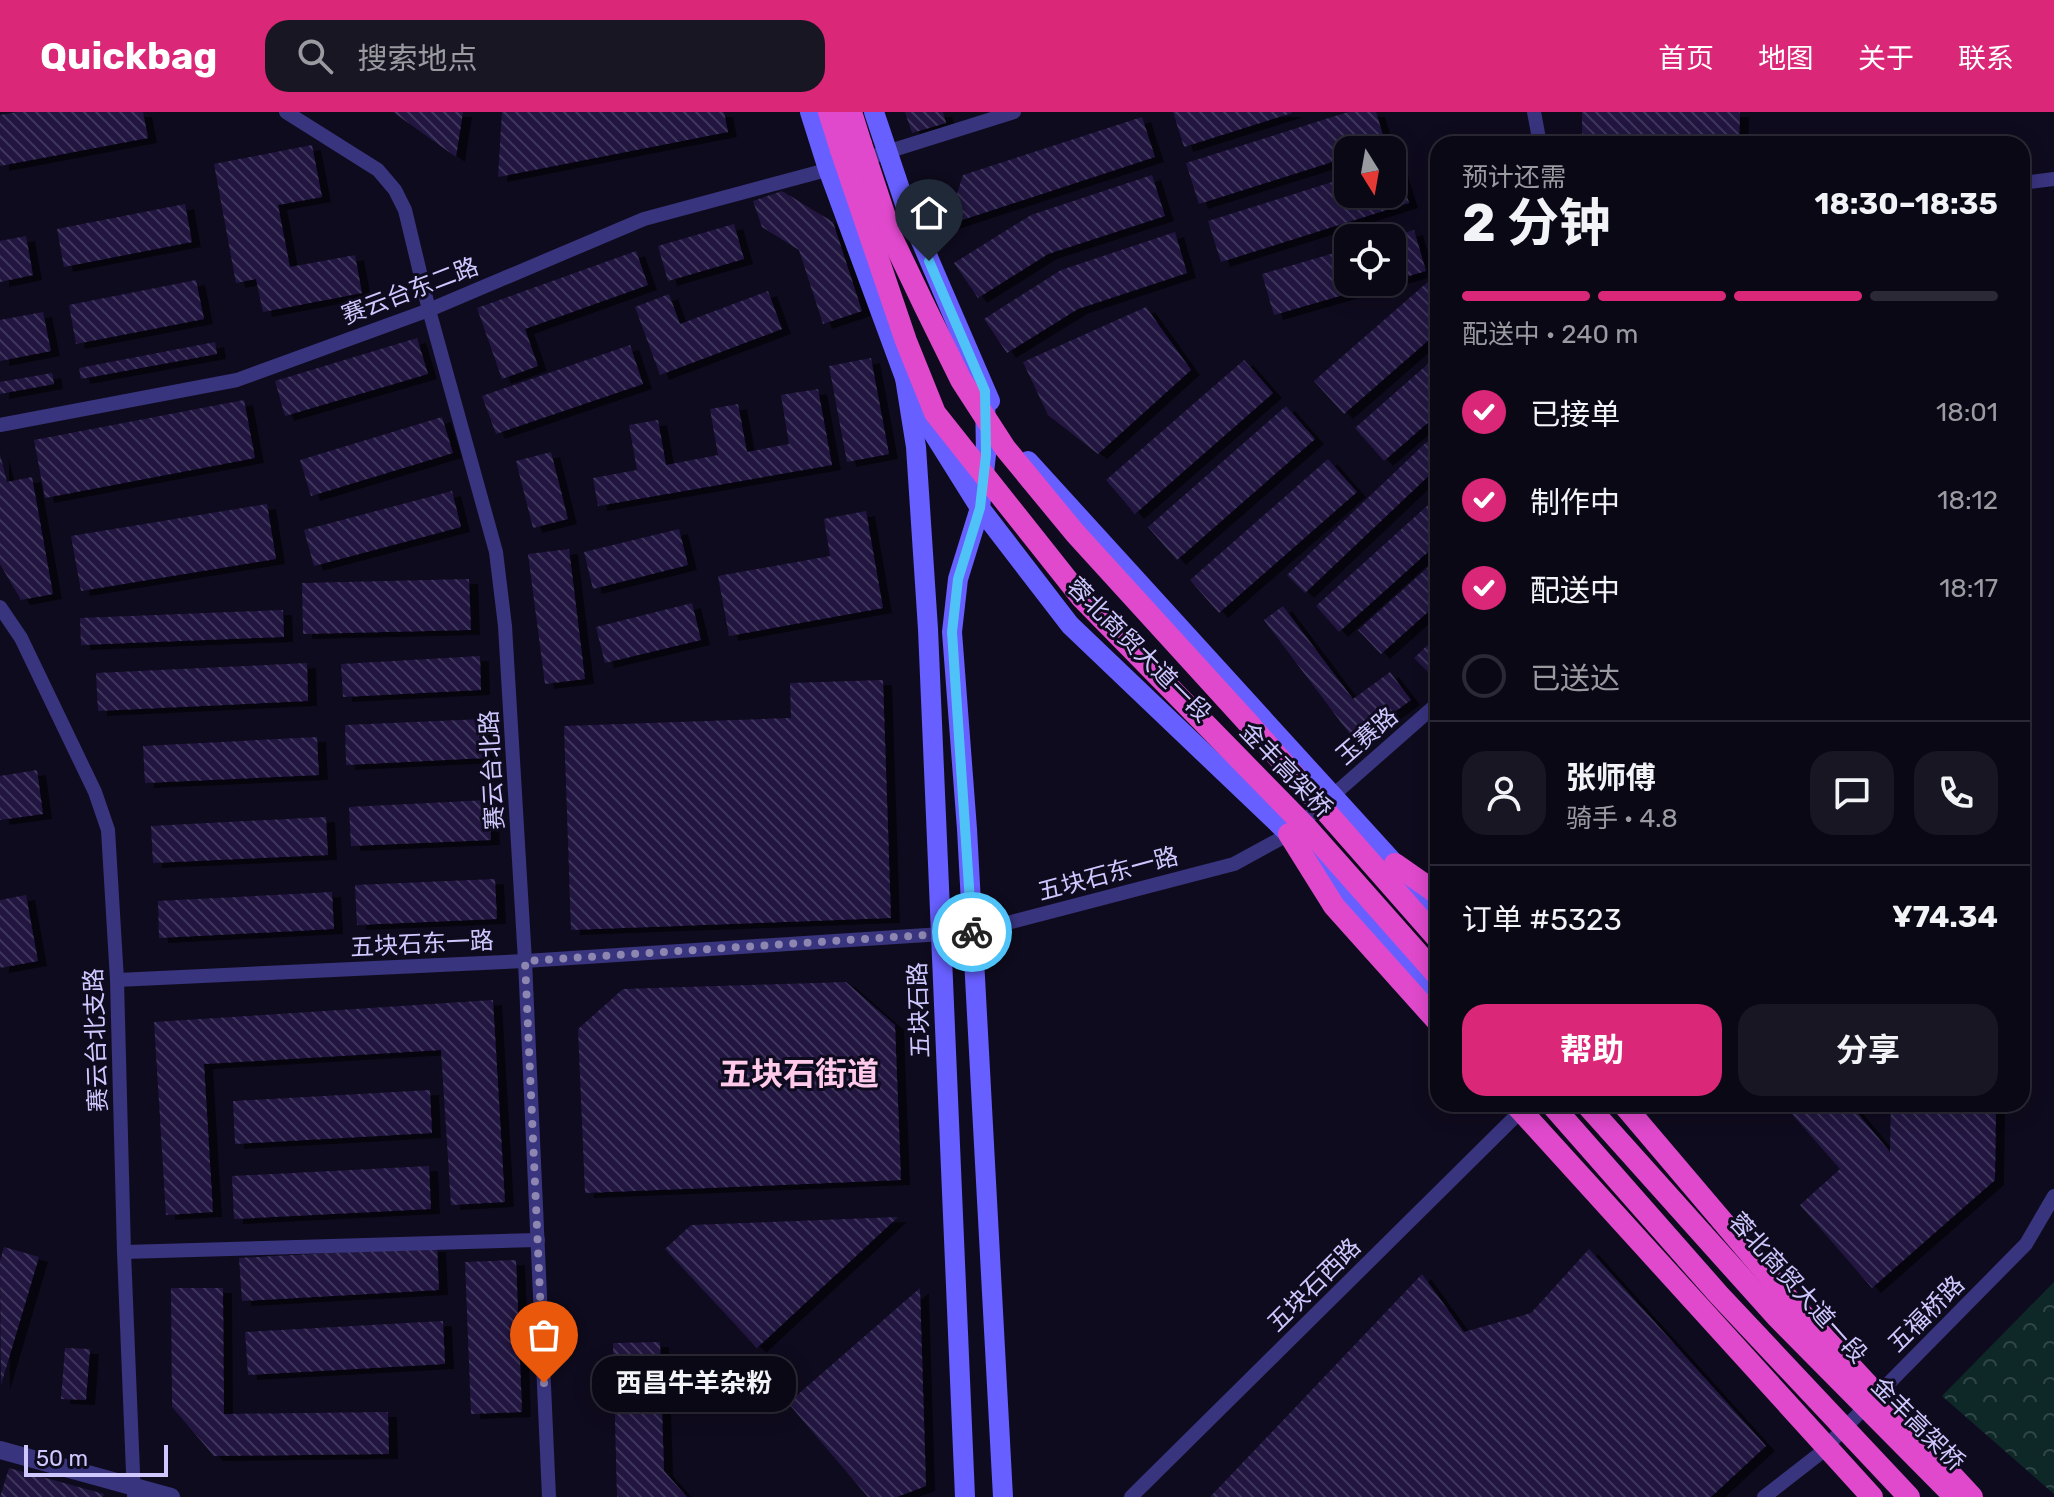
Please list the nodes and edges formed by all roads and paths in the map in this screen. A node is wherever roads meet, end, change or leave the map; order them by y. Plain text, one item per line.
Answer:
1 (286, 112) edge
2 (810, 112) edge
3 (829, 112) edge
4 (851, 112) edge
5 (874, 112) edge
6 (1014, 112) edge
7 (1534, 112) edge
8 (1538, 136) edge
9 (851, 147) junction
10 (886, 152) junction
11 (828, 169) junction
12 (2054, 179) edge
13 (2030, 182) edge
14 (429, 310) junction
15 (905, 378) junction
16 (985, 391) junction
17 (0, 425) edge
18 (980, 508) junction
19 (0, 607) edge
20 (1430, 710) edge
21 (1332, 794) junction
22 (1289, 834) junction
23 (1395, 864) junction
24 (1430, 888) edge
25 (1430, 906) edge
26 (1430, 930) edge
27 (973, 932) junction
28 (942, 935) junction
29 (525, 961) junction
30 (1430, 967) edge
31 (117, 980) junction
32 (1430, 984) edge
33 (1430, 1014) edge
34 (1521, 1112) edge
35 (1522, 1112) edge
36 (1544, 1112) edge
37 (1558, 1112) edge
38 (1593, 1112) edge
39 (1607, 1112) edge
40 (1630, 1112) edge
41 (2054, 1196) edge
42 (538, 1240) junction
43 (124, 1252) junction
44 (1867, 1405) junction
45 (1836, 1436) junction
46 (0, 1450) edge
47 (134, 1492) edge
48 (171, 1497) edge
49 (549, 1497) edge
50 (965, 1497) edge
51 (1003, 1497) edge
52 (1131, 1497) edge
53 (1764, 1497) edge
54 (1872, 1497) edge
55 (1899, 1497) edge
56 (1909, 1497) edge
57 (1955, 1497) edge
58 (1970, 1497) edge

1 - 14 street, 赛云台北路
2 - 11 main road, 蓉北商贸大道一段
3 - 9 highway
4 - 9 highway
5 - 10 main road, 蓉北商贸大道一段
6 - 10 street, 赛云台东二路
7 - 8 street
9 - 26 highway, 金丰高架桥, bridge
9 - 30 highway, 金丰高架桥, bridge
10 - 11 street, 赛云台东二路
10 - 16 main road, 蓉北商贸大道一段
11 - 14 street, 赛云台东二路
11 - 15 main road, 蓉北商贸大道一段
12 - 13 street
14 - 17 street, 赛云台东二路
14 - 29 street, 赛云台北路
15 - 18 main road, 蓉北商贸大道一段
15 - 28 main road, 五块石路
16 - 18 main road
16 - 21 main road, 蓉北商贸大道一段
18 - 22 main road, 蓉北商贸大道一段
18 - 27 main road
19 - 31 street, 赛云台北支路
20 - 21 street, 玉赛路
21 - 22 street, 玉赛路
21 - 23 main road, 蓉北商贸大道一段
22 - 27 street, 五块石东一路
22 - 32 main road, 蓉北商贸大道一段
22 - 33 highway
23 - 24 highway
23 - 25 main road, 蓉北商贸大道一段
27 - 28 street, 五块石东一路
27 - 51 main road
28 - 29 street, 五块石东一路
28 - 50 main road, 五块石路
29 - 31 street, 五块石东一路
29 - 42 street, 赛云台北路
31 - 43 street, 赛云台北支路
34 - 52 street, 五块石西路
35 - 54 highway, bridge
36 - 45 main road
37 - 56 highway, bridge
38 - 57 highway, 金丰高架桥, bridge
39 - 44 main road, 蓉北商贸大道一段
40 - 58 highway, bridge
41 - 44 street, 五福桥路
42 - 43 street
42 - 49 street, 赛云台北路
43 - 47 street, 赛云台北支路
44 - 45 street, 五福桥路
44 - 58 street, 蓉北商贸大道一段
45 - 53 street, 五福桥路
45 - 55 main road
46 - 47 street
47 - 48 street

